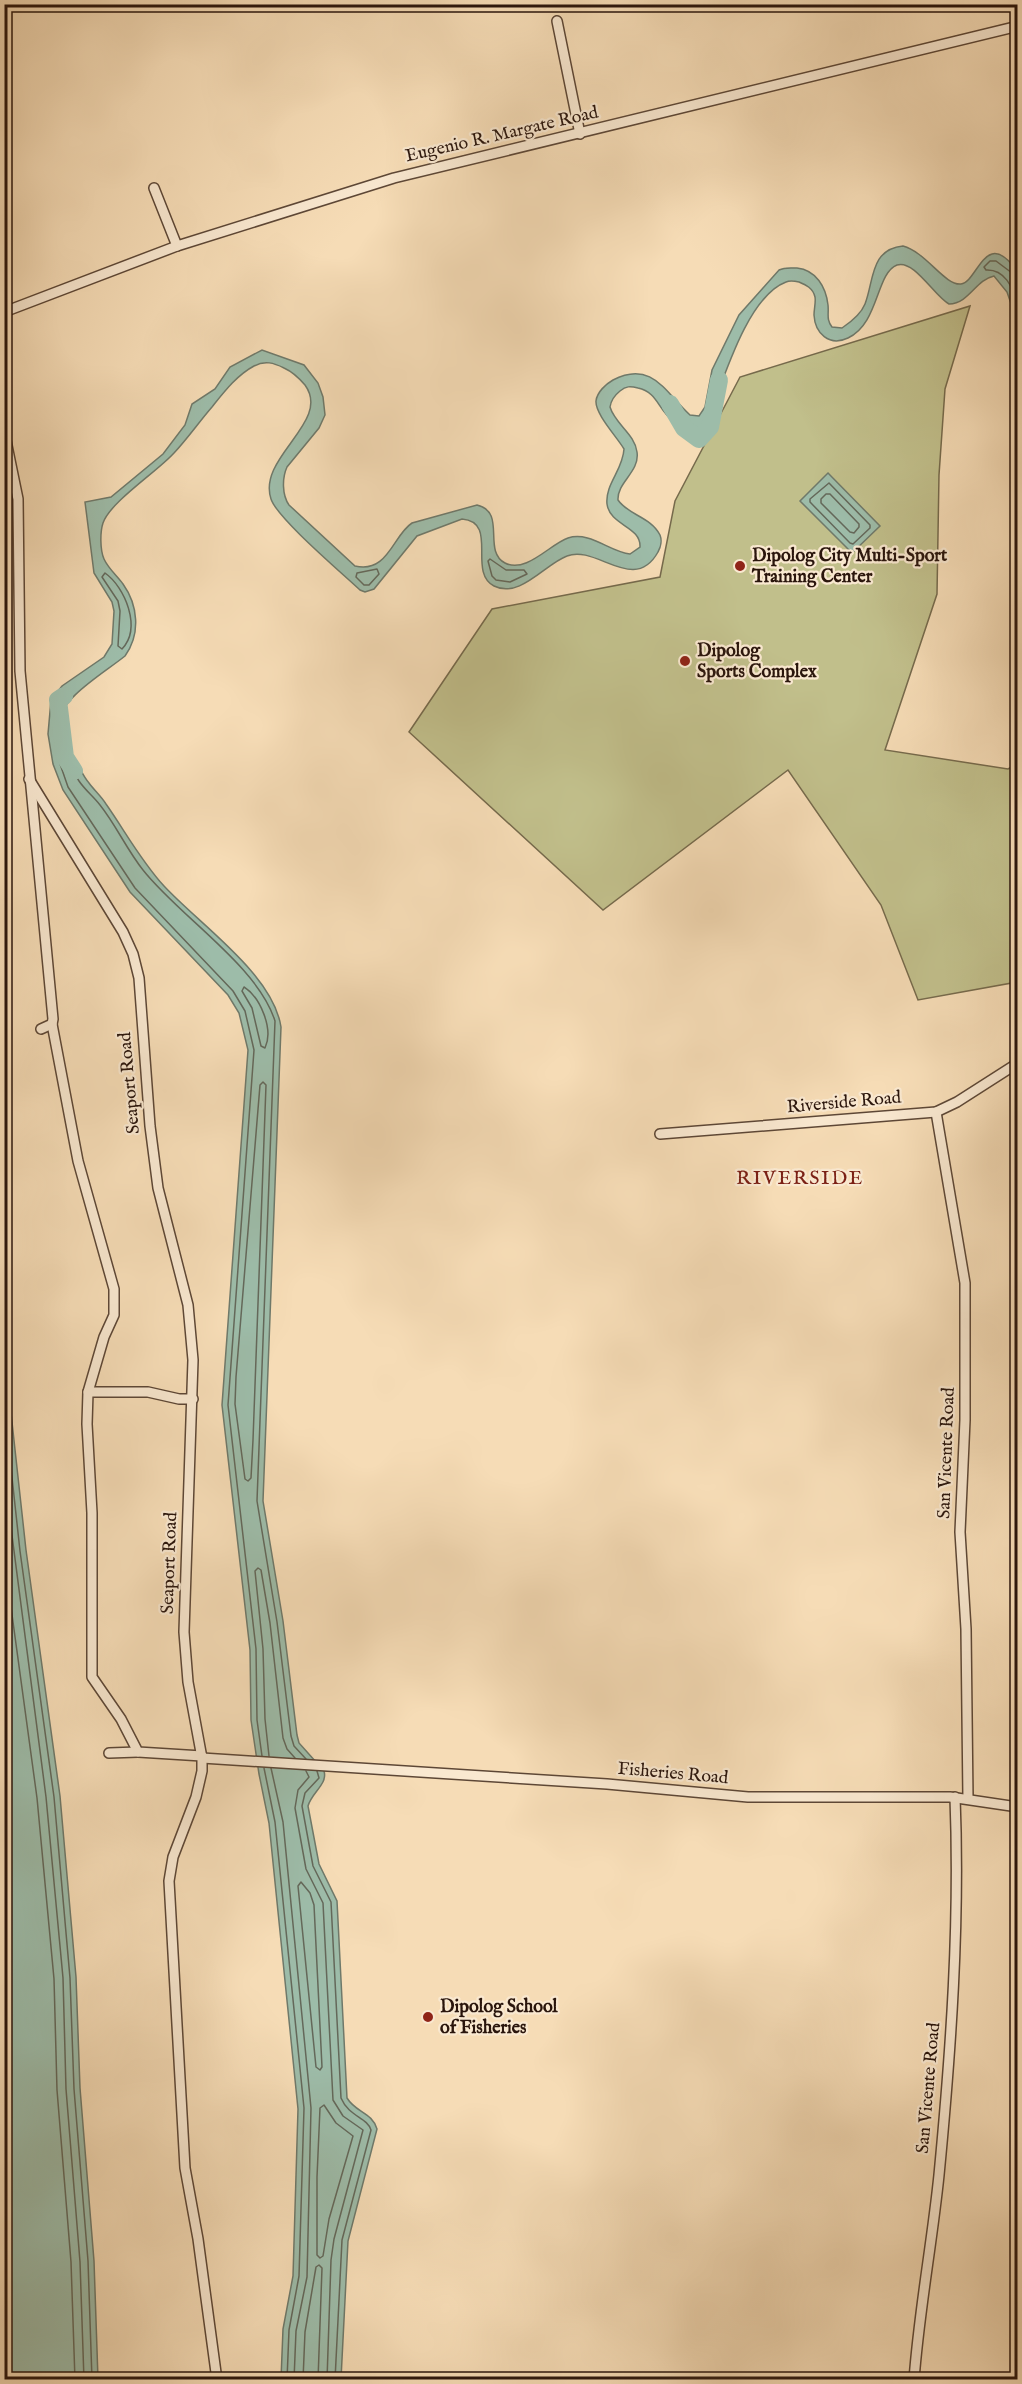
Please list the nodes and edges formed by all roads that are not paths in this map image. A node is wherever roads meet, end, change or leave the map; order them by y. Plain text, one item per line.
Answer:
1 (557, 21) dead end
2 (1017, 26) edge
3 (580, 134) junction
4 (154, 188) dead end
5 (177, 246) junction
6 (4, 312) edge
7 (4, 431) edge
8 (29, 778) junction
9 (52, 1024) junction
10 (41, 1029) dead end
11 (1017, 1063) edge
12 (936, 1112) junction
13 (660, 1134) dead end
14 (88, 1392) junction
15 (193, 1399) junction
16 (138, 1752) junction
17 (109, 1753) dead end
18 (202, 1757) junction
19 (955, 1797) junction
20 (968, 1799) junction
21 (1017, 1807) edge
22 (217, 2379) edge
23 (914, 2379) edge

1 - 3 street
2 - 3 street, Eugenio R. Margate Road
3 - 5 street, Eugenio R. Margate Road
4 - 5 street
5 - 6 street, Eugenio R. Margate Road
7 - 8 street, Seaport Road
8 - 9 street
8 - 15 street, Seaport Road
9 - 10 street
9 - 14 street
11 - 12 street, Riverside Road
12 - 13 street, Riverside Road
12 - 20 street, San Vicente Road
14 - 15 street
14 - 16 street
15 - 18 street, Seaport Road
16 - 17 street, Fisheries Road
16 - 18 street, Fisheries Road
18 - 19 street, Fisheries Road
18 - 22 street, Seaport Road
19 - 20 street, Fisheries Road
19 - 23 street, San Vicente Road
20 - 21 street, Fisheries Road

